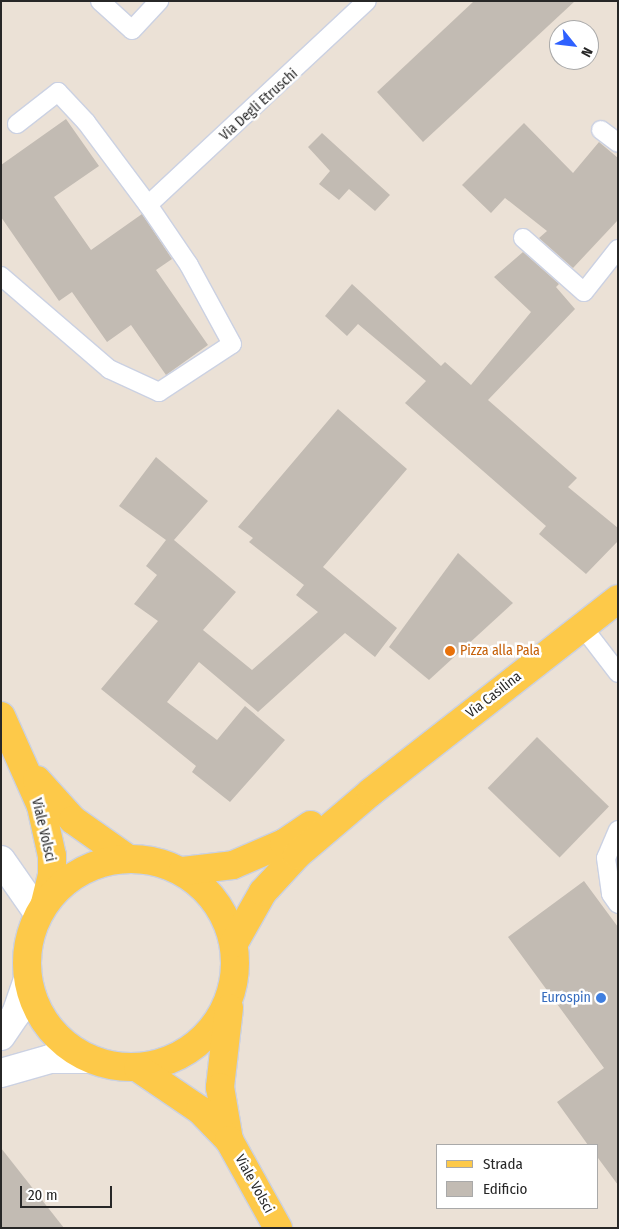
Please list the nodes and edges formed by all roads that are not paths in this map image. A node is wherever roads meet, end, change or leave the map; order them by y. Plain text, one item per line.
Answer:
1 (100, 1) edge
2 (159, 1) edge
3 (367, 1) edge
4 (17, 124) dead end
5 (601, 130) dead end
6 (618, 143) edge
7 (148, 205) junction
8 (524, 238) dead end
9 (618, 250) edge
10 (1, 276) edge
11 (618, 600) edge
12 (582, 626) junction
13 (618, 673) edge
14 (1, 716) edge
15 (19, 757) junction
16 (371, 792) junction
17 (618, 830) edge
18 (128, 858) junction
19 (1, 860) edge
20 (183, 872) junction
21 (618, 904) edge
22 (41, 910) junction
23 (234, 943) junction
24 (27, 982) junction
25 (231, 994) junction
26 (1, 1036) edge
27 (86, 1059) junction
28 (138, 1068) junction
29 (1, 1074) edge
30 (229, 1140) junction
31 (278, 1228) edge

1 - 2 lane
3 - 7 lane, Via Degli Etruschi
4 - 7 lane
5 - 6 lane
7 - 10 lane
8 - 9 lane
11 - 12 main road, Via Casilina
12 - 13 lane
12 - 16 main road, Via Casilina
14 - 15 main road, Viale Volsci
15 - 18 main road, Viale Volsci
15 - 22 main road, Viale Volsci
16 - 20 main road, Via Casilina
16 - 23 main road, Via Casilina
17 - 21 lane
18 - 20 main road
18 - 22 main road
19 - 22 main road
20 - 23 main road
22 - 24 main road, Viale Volsci
23 - 25 main road
24 - 26 main road
24 - 27 main road
25 - 28 main road
25 - 30 main road, Viale Volsci
27 - 28 main road
27 - 29 main road
28 - 30 main road, Viale Volsci
30 - 31 main road, Viale Volsci

